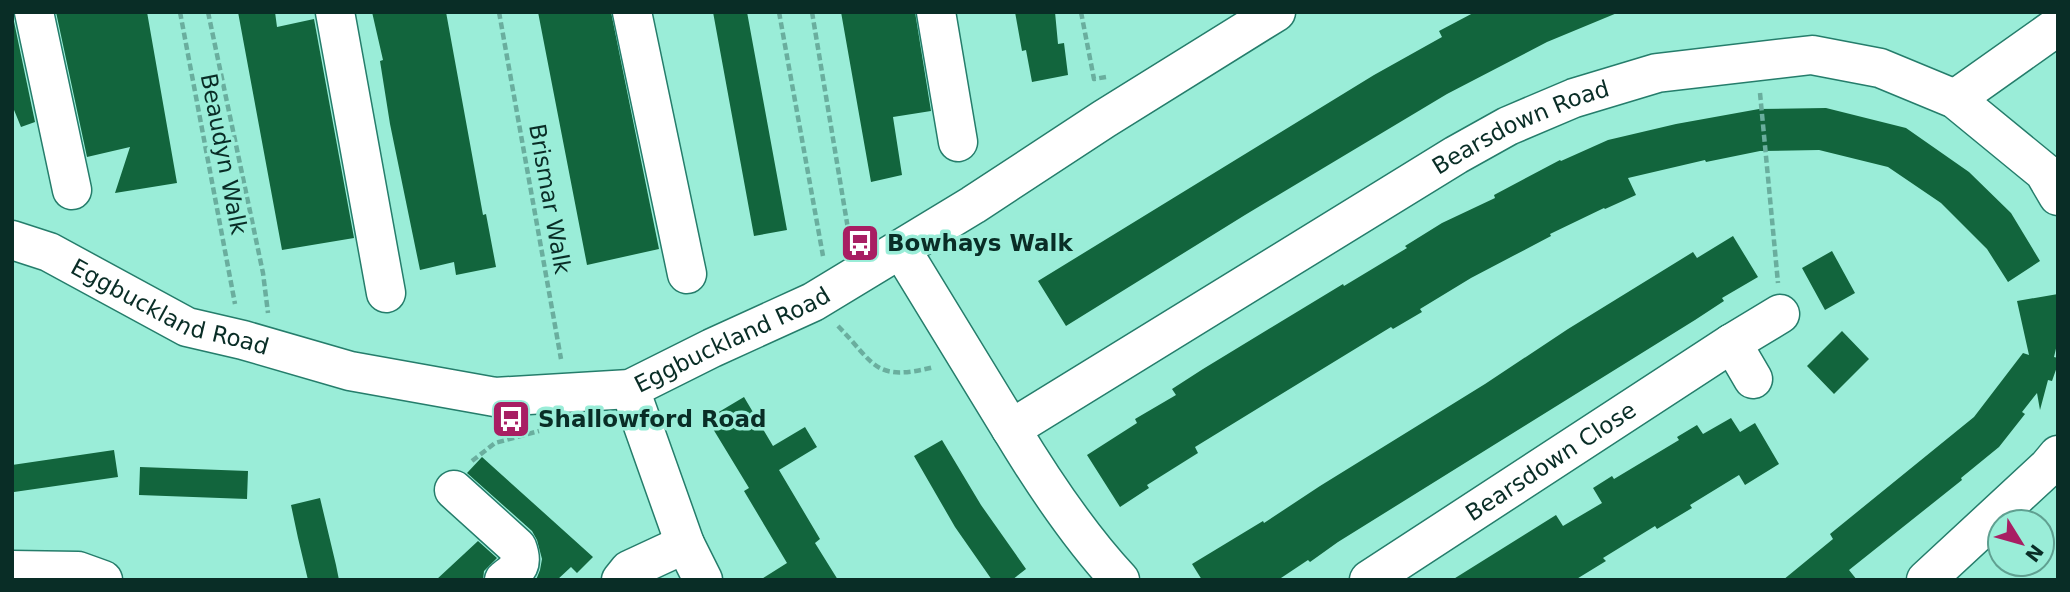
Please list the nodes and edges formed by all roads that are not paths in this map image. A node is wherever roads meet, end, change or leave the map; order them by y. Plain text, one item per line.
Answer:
1 (34, 12) edge
2 (335, 12) edge
3 (632, 12) edge
4 (936, 12) edge
5 (1276, 12) edge
6 (2058, 26) edge
7 (1955, 99) junction
8 (958, 142) dead end
9 (72, 190) dead end
10 (2058, 196) edge
11 (12, 240) edge
12 (901, 249) junction
13 (687, 274) dead end
14 (386, 293) dead end
15 (1780, 314) road end
16 (1732, 343) junction
17 (1753, 379) dead end
18 (630, 389) junction
19 (1011, 429) junction
20 (2058, 454) edge
21 (454, 490) road end
22 (685, 544) junction
23 (12, 570) edge
24 (103, 580) edge
25 (504, 580) edge
26 (621, 580) edge
27 (703, 580) edge
28 (1120, 580) edge
29 (1368, 580) edge
30 (1926, 580) edge

1 - 9 street
2 - 14 street
3 - 13 street
4 - 8 street
5 - 12 street, Eggbuckland Road
6 - 7 street
7 - 10 street, Bearsdown Road
7 - 19 street, Bearsdown Road
11 - 18 street, Eggbuckland Road
12 - 18 street, Eggbuckland Road
12 - 19 street
15 - 16 street, Bearsdown Close
16 - 17 street
16 - 29 street, Bearsdown Close
18 - 22 street
19 - 28 street
20 - 30 street
21 - 25 street
22 - 26 street
22 - 27 street
23 - 24 street

